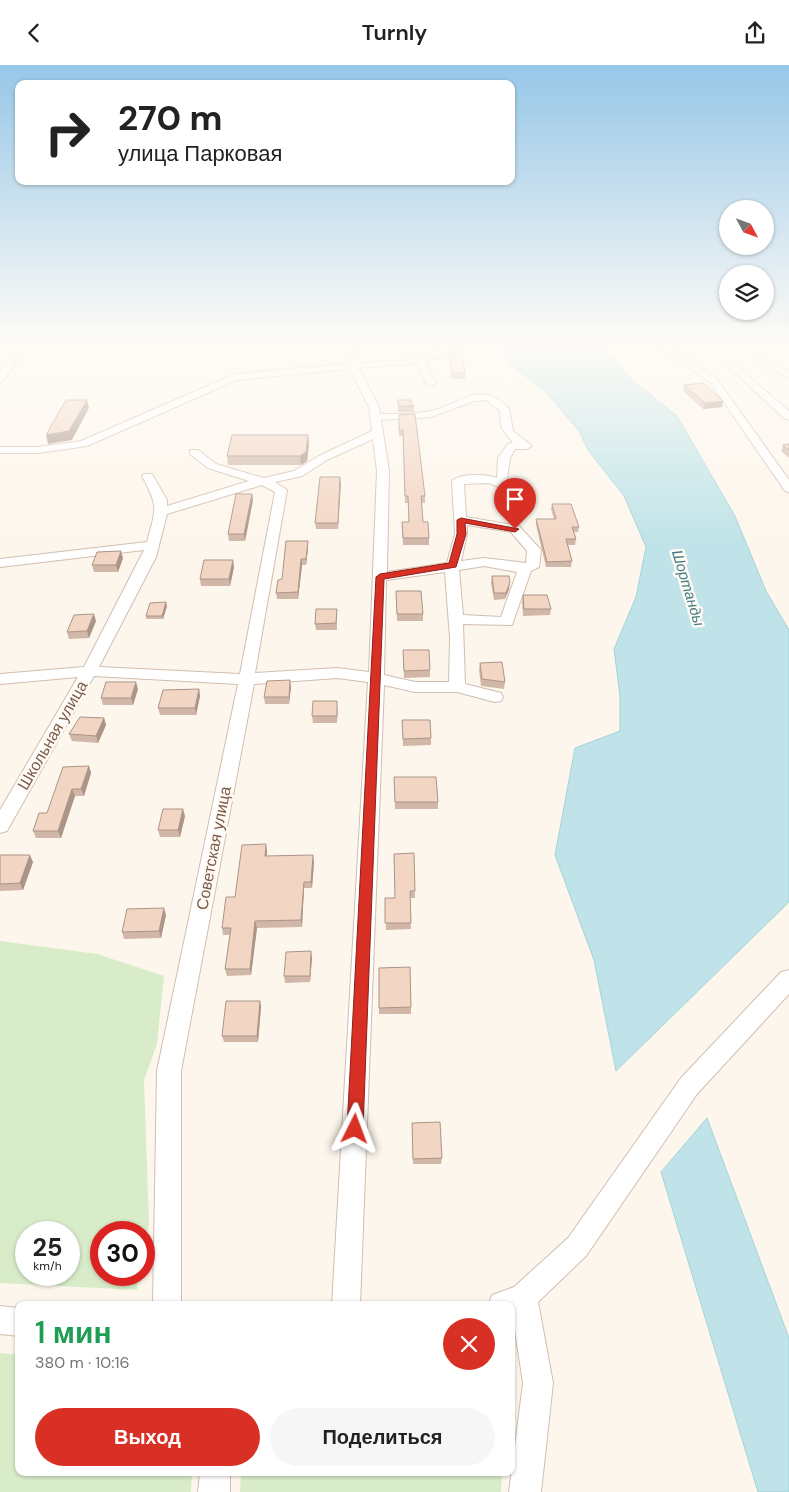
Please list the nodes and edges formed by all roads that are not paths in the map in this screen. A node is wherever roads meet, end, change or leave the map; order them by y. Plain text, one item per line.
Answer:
1 (159, 410) edge
2 (374, 410) edge
3 (443, 410) edge
4 (505, 410) edge
5 (734, 410) edge
6 (377, 425) junction
7 (0, 450) edge
8 (194, 451) dead end
9 (148, 476) dead end
10 (266, 482) junction
11 (789, 488) edge
12 (162, 512) junction
13 (461, 520) junction
14 (152, 545) junction
15 (0, 563) edge
16 (453, 565) junction
17 (525, 568) junction
18 (380, 577) junction
19 (455, 619) junction
20 (89, 671) junction
21 (376, 678) junction
22 (0, 679) edge
23 (246, 679) junction
24 (457, 687) junction
25 (495, 697) dead end
26 (0, 826) edge
27 (789, 979) edge
28 (167, 1301) edge
29 (346, 1301) edge
30 (512, 1301) edge
31 (515, 1310) edge
32 (0, 1320) edge
33 (15, 1321) edge
34 (215, 1476) edge
35 (214, 1492) edge
36 (525, 1492) edge

1 - 7 street
2 - 6 street
3 - 6 street
4 - 13 street
5 - 11 street
6 - 10 street
6 - 18 street
8 - 10 street
9 - 12 street
10 - 12 street
10 - 23 street, Советская улица
12 - 14 street, Школьная улица
13 - 16 street
13 - 17 street
14 - 15 street
14 - 20 street, Школьная улица
16 - 17 street
16 - 18 street
16 - 19 street
17 - 19 street
18 - 21 street
19 - 24 street
20 - 22 street, Школьная улица
20 - 23 street
20 - 26 street, Школьная улица
21 - 23 street
21 - 24 street
21 - 29 street
23 - 28 street, Советская улица
24 - 25 street
27 - 30 street
31 - 36 street
32 - 33 street
34 - 35 street

